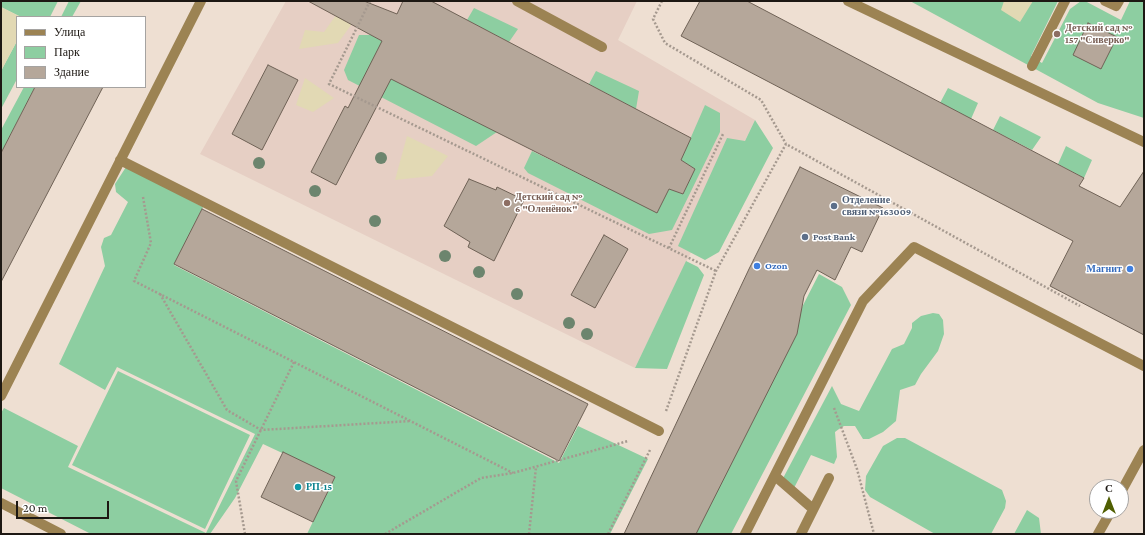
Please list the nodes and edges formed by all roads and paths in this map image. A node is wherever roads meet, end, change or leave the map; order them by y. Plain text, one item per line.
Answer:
1 (201, 1) edge
2 (370, 1) edge
3 (517, 1) edge
4 (662, 1) edge
5 (848, 1) edge
6 (1065, 1) edge
7 (1105, 1) edge
8 (1119, 1) edge
9 (602, 47) dead end
10 (1032, 66) dead end
11 (723, 134) dead end
12 (1144, 142) edge
13 (786, 144) junction
14 (120, 160) junction
15 (139, 170) junction
16 (670, 248) junction
17 (716, 271) junction
18 (160, 294) junction
19 (1081, 307) dead end
20 (294, 362) junction
21 (1144, 366) edge
22 (823, 380) junction
23 (1, 396) edge
24 (411, 421) junction
25 (261, 430) junction
26 (659, 431) junction
27 (1144, 450) edge
28 (536, 467) junction
29 (514, 473) junction
30 (775, 476) junction
31 (829, 478) dead end
32 (1128, 479) edge
33 (1, 503) edge
34 (814, 509) junction
35 (1106, 519) edge
36 (61, 534) edge
37 (245, 534) edge
38 (385, 534) edge
39 (529, 534) edge
40 (608, 534) edge
41 (745, 534) edge
42 (801, 534) edge
43 (874, 534) edge
44 (1098, 534) edge

1 - 14 lane
2 - 16 path
3 - 9 lane
4 - 13 path
5 - 12 lane
6 - 10 lane
7 - 8 lane
11 - 16 path
13 - 17 path
13 - 19 path
14 - 15 lane
14 - 23 lane
15 - 18 path
15 - 26 lane
16 - 17 path
17 - 26 path
18 - 20 path
18 - 25 path
20 - 24 path
20 - 25 path
21 - 22 lane
22 - 30 lane
22 - 43 path
24 - 25 path
24 - 29 path
25 - 37 path
26 - 28 path
26 - 40 path
27 - 32 lane
28 - 29 path
28 - 39 path
29 - 38 path
30 - 34 lane
30 - 41 lane
31 - 34 lane
33 - 36 lane
34 - 42 lane
35 - 44 lane

